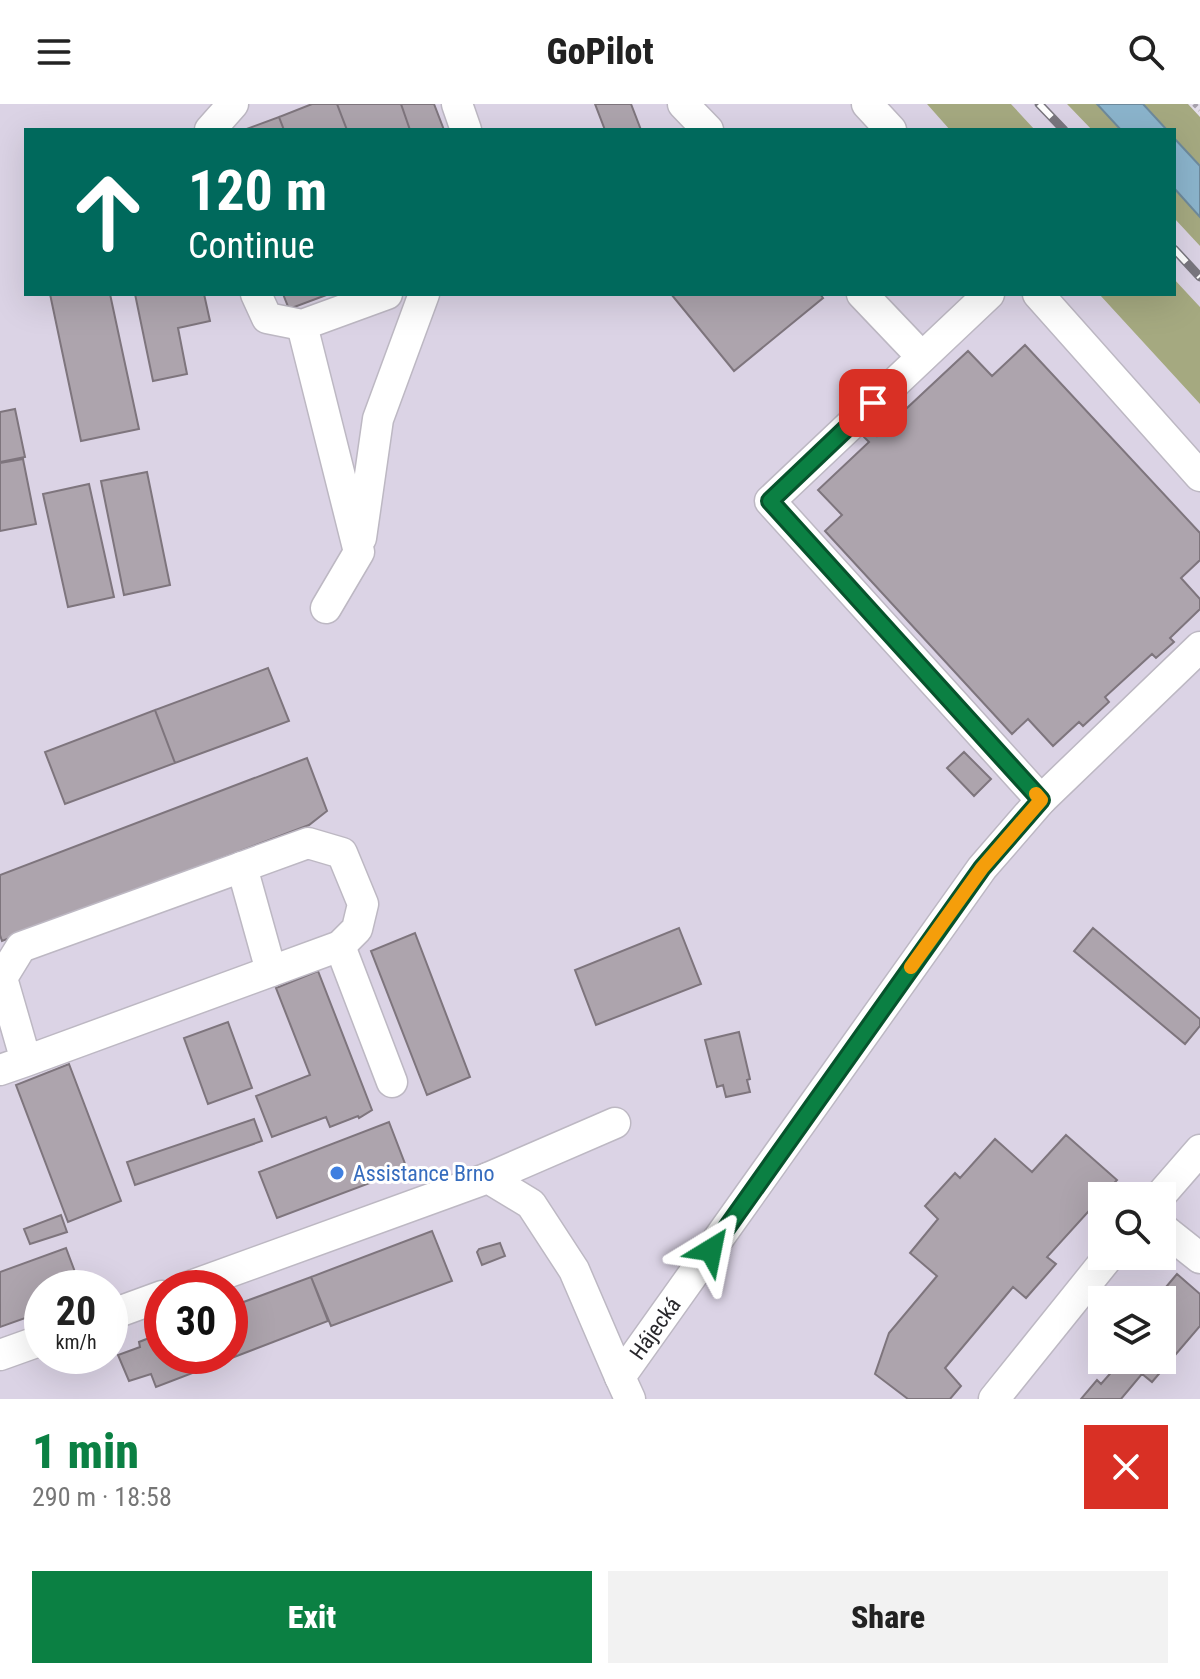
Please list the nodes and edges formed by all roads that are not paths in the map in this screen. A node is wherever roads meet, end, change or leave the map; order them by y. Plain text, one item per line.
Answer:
1 (233, 104) edge
2 (457, 104) edge
3 (683, 104) edge
4 (867, 104) edge
5 (212, 128) edge
6 (465, 128) edge
7 (706, 128) edge
8 (889, 128) edge
9 (257, 296) edge
10 (382, 296) edge
11 (423, 296) edge
12 (864, 296) edge
13 (987, 296) edge
14 (1040, 296) edge
15 (302, 325) junction
16 (922, 357) junction
17 (1200, 476) edge
18 (359, 552) junction
19 (326, 608) dead end
20 (1200, 647) edge
21 (1041, 800) junction
22 (242, 867) junction
23 (340, 946) junction
24 (271, 971) junction
25 (1, 977) edge
26 (13, 1066) edge
27 (392, 1082) dead end
28 (615, 1123) dead end
29 (1200, 1150) edge
30 (488, 1178) junction
31 (1172, 1182) edge
32 (1176, 1239) edge
33 (1200, 1258) edge
34 (235, 1270) edge
35 (1098, 1270) edge
36 (24, 1346) edge
37 (0, 1355) edge
38 (625, 1388) edge
39 (994, 1399) edge

1 - 5 street
2 - 6 street
3 - 7 street
4 - 8 street
9 - 15 street
10 - 15 street
11 - 18 street
12 - 16 street
13 - 16 street
14 - 17 street
15 - 18 street
16 - 21 street
18 - 19 street
20 - 21 street, Hájecká
21 - 38 street, Hájecká
22 - 23 street
22 - 24 street
22 - 25 street
23 - 24 street
23 - 27 street
24 - 26 street
25 - 26 street
28 - 30 street
29 - 31 street
30 - 34 street
30 - 38 street
32 - 33 street
35 - 39 street
36 - 37 street

